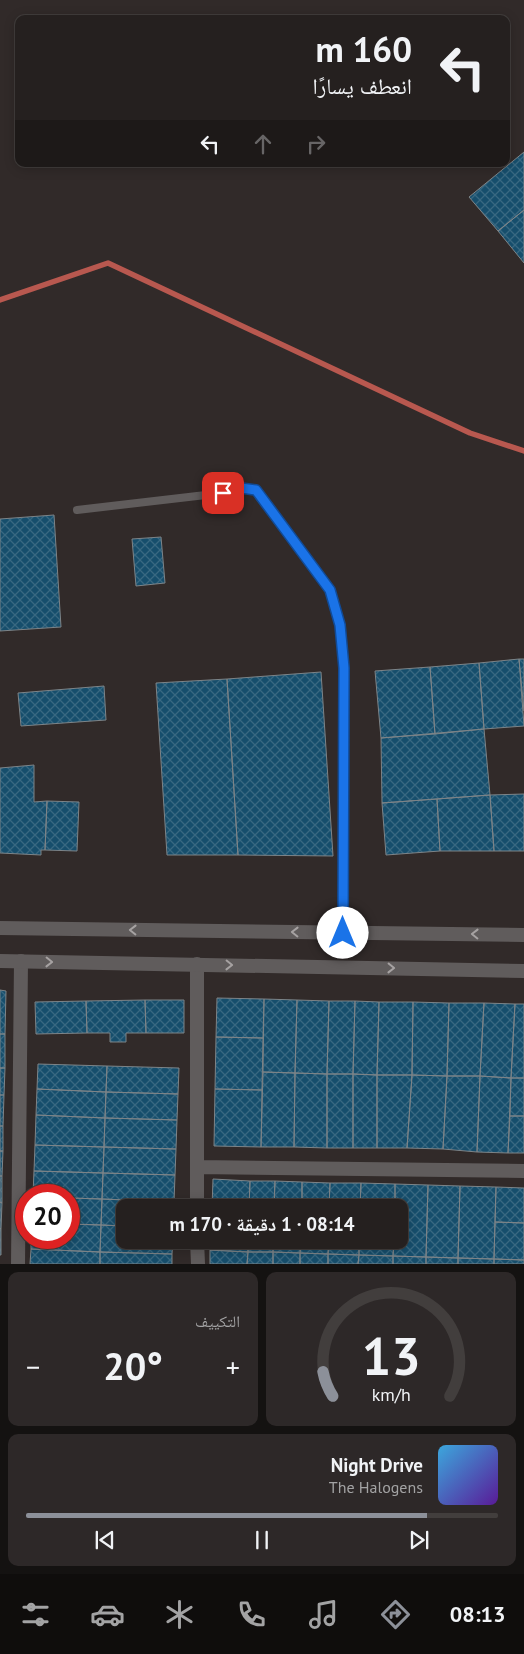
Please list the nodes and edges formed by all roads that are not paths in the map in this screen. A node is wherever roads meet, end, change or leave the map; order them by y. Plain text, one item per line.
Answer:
1 (77, 510) dead end
2 (0, 928) edge
3 (343, 933) junction
4 (524, 935) edge
5 (0, 961) edge
6 (21, 961) junction
7 (198, 964) junction
8 (524, 971) edge
9 (198, 1167) junction
10 (524, 1171) edge
11 (198, 1199) edge
12 (198, 1249) edge
13 (18, 1264) edge
14 (198, 1264) edge

1 - 3 lane
3 -> 2 street
4 -> 3 street
5 - 6 street
6 -> 7 street
6 - 13 street
7 -> 8 street
7 - 9 street
9 - 10 street
9 - 11 street
12 - 14 street

